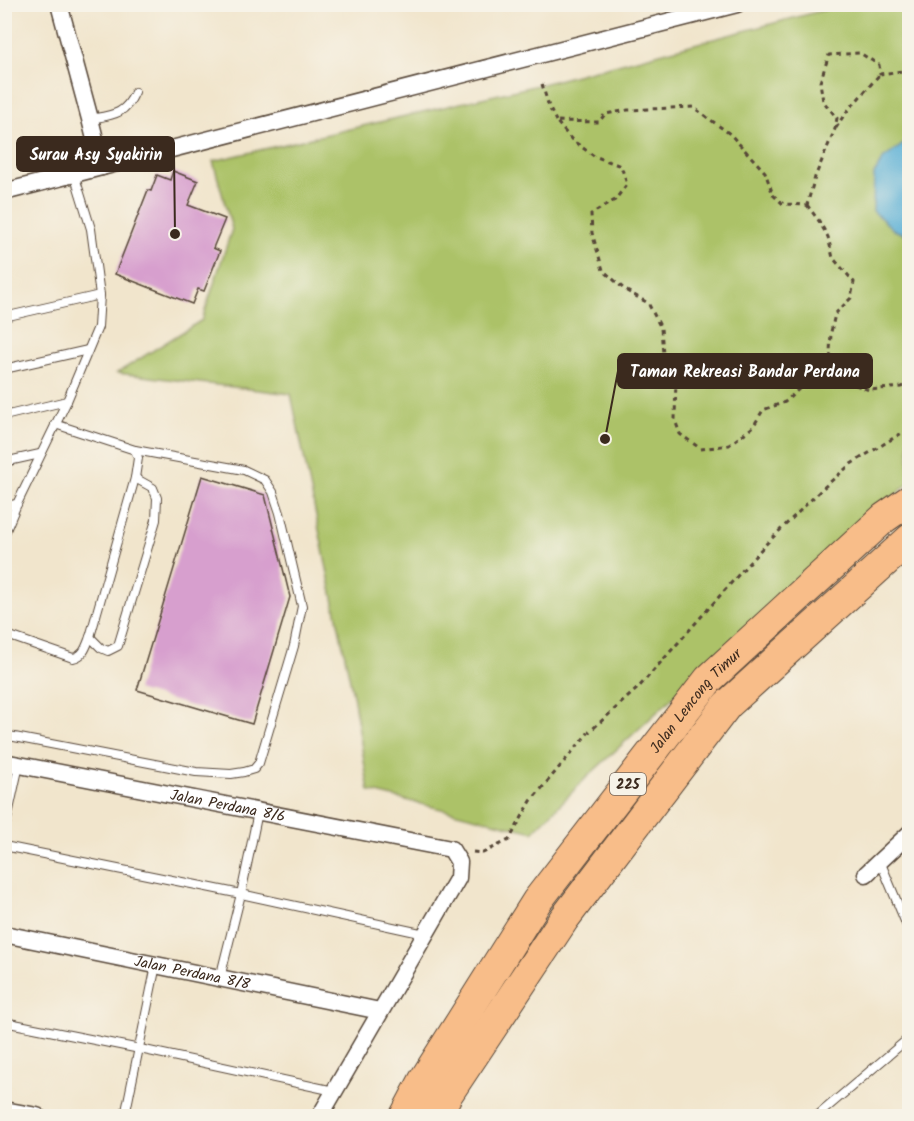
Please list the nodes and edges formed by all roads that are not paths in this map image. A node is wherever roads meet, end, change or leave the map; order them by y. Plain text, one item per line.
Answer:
1 (59, 4) edge
2 (737, 4) edge
3 (135, 92) dead end
4 (90, 119) junction
5 (102, 167) junction
6 (74, 174) junction
7 (4, 192) edge
8 (100, 295) junction
9 (4, 317) edge
10 (88, 350) junction
11 (4, 369) edge
12 (67, 401) junction
13 (4, 416) edge
14 (55, 424) junction
15 (135, 450) junction
16 (40, 454) junction
17 (4, 462) edge
18 (135, 478) junction
19 (909, 500) edge
20 (17, 504) junction
21 (4, 506) edge
22 (4, 535) edge
23 (909, 538) edge
24 (4, 634) edge
25 (90, 637) junction
26 (4, 735) edge
27 (12, 763) edge
28 (258, 812) junction
29 (4, 833) edge
30 (909, 833) edge
31 (4, 846) edge
32 (880, 861) junction
33 (866, 874) dead end
34 (241, 894) junction
35 (909, 933) edge
36 (4, 934) edge
37 (425, 934) junction
38 (156, 965) junction
39 (220, 978) junction
40 (380, 1011) junction
41 (4, 1022) edge
42 (909, 1037) edge
43 (140, 1049) junction
44 (334, 1091) junction
45 (4, 1110) edge
46 (37, 1116) edge
47 (125, 1116) edge
48 (320, 1116) edge
49 (405, 1116) edge
50 (436, 1116) edge
51 (817, 1116) edge

1 - 4 street
2 - 5 street
3 - 4 lane
4 - 5 street
5 - 6 street
6 - 7 street
6 - 8 lane
8 - 9 lane
8 - 10 lane
10 - 11 lane
10 - 12 lane
12 - 13 lane
12 - 14 lane
14 - 15 lane
14 - 16 lane
15 - 18 lane
15 - 26 lane
16 - 17 lane
16 - 20 lane
18 - 25 lane
18 - 25 lane
19 - 49 highway, Jalan Lencong Timur / 225
20 - 21 lane
20 - 22 lane
23 - 50 highway, Jalan Lencong Timur / 225
24 - 25 lane
27 - 28 street, Jalan Perdana 8/6
27 - 29 lane
28 - 34 lane
28 - 37 street, Jalan Perdana 8/6
30 - 32 street
31 - 34 lane
32 - 33 street
32 - 35 lane
34 - 37 lane
34 - 39 lane
36 - 38 street, Jalan Perdana 8/8
37 - 40 street
38 - 39 street, Jalan Perdana 8/8
38 - 43 lane
39 - 40 street, Jalan Perdana 8/8
40 - 44 street
41 - 43 lane
42 - 51 lane
43 - 44 lane
43 - 47 lane
44 - 48 street
45 - 46 street

